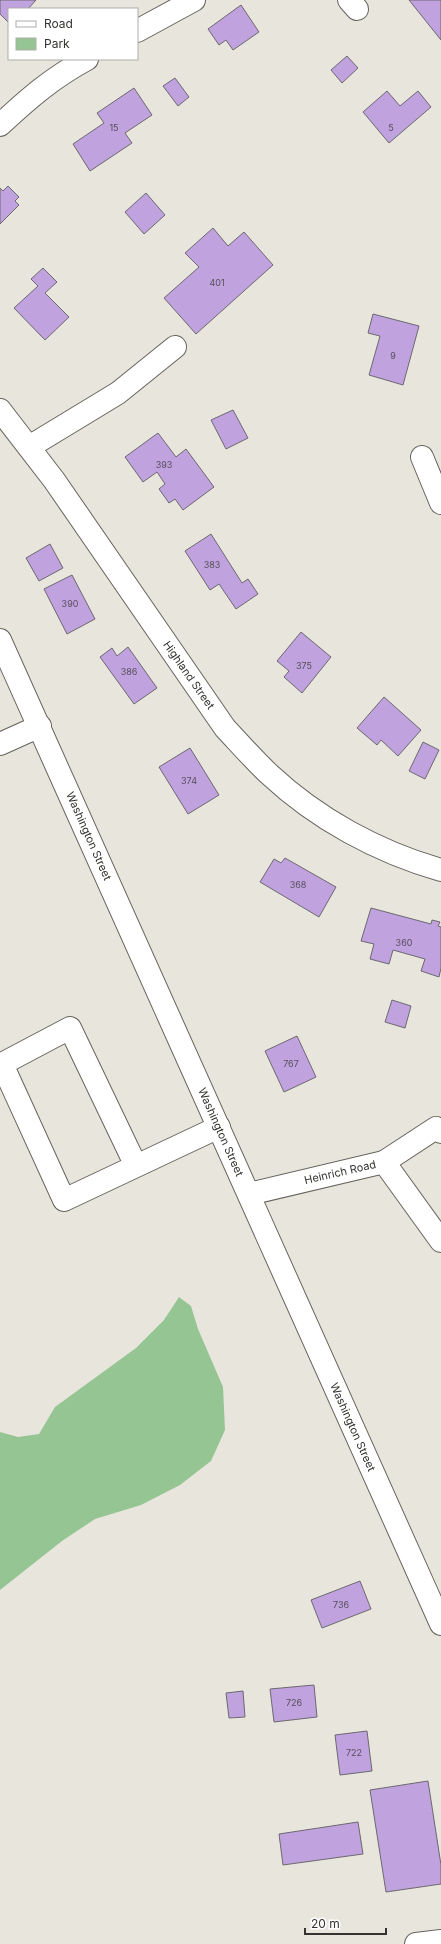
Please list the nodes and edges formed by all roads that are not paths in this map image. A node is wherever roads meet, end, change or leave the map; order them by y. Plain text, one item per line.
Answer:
1 (194, 0) edge
2 (138, 30) edge
3 (85, 60) edge
4 (0, 125) edge
5 (174, 347) dead end
6 (0, 410) edge
7 (29, 447) junction
8 (422, 457) dead end
9 (441, 503) edge
10 (0, 640) edge
11 (40, 726) junction
12 (0, 744) edge
13 (441, 870) edge
14 (219, 1127) junction
15 (441, 1132) edge
16 (384, 1162) junction
17 (136, 1166) junction
18 (249, 1194) junction
19 (441, 1241) edge
20 (441, 1624) edge
21 (441, 1941) edge
22 (416, 1944) edge

1 - 2 main road
3 - 4 main road
5 - 7 main road
6 - 7 main road, Highland Street
7 - 13 main road, Highland Street
8 - 9 main road
10 - 11 main road, Washington Street
11 - 12 main road
11 - 14 main road, Washington Street
14 - 17 main road
14 - 18 main road, Washington Street
15 - 16 main road
16 - 18 main road, Heinrich Road
16 - 19 main road, Heinrich Road
17 - 17 main road
18 - 20 main road, Washington Street
21 - 22 main road

